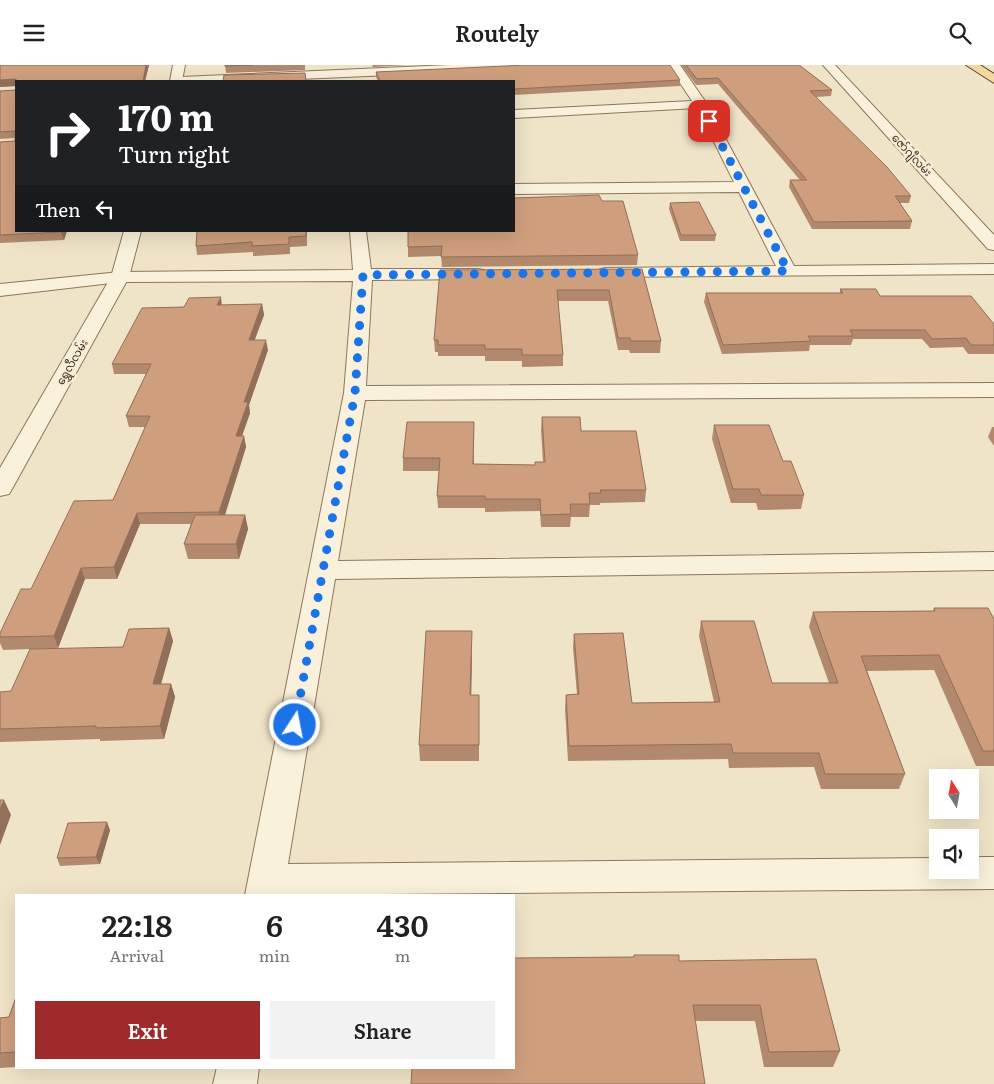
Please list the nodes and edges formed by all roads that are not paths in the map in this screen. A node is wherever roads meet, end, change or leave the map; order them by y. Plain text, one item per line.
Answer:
1 (179, 65) edge
2 (527, 65) edge
3 (674, 65) edge
4 (829, 65) edge
5 (972, 65) edge
6 (339, 77) edge
7 (994, 79) edge
8 (176, 80) edge
9 (220, 80) edge
10 (701, 104) junction
11 (515, 114) edge
12 (743, 187) junction
13 (515, 189) edge
14 (134, 232) edge
15 (358, 232) edge
16 (994, 245) edge
17 (994, 269) edge
18 (788, 271) junction
19 (590, 273) edge
20 (492, 274) edge
21 (363, 275) junction
22 (120, 277) junction
23 (0, 290) edge
24 (994, 390) edge
25 (355, 393) junction
26 (0, 489) edge
27 (994, 561) edge
28 (324, 570) junction
29 (994, 873) edge
30 (265, 887) edge
31 (238, 1069) edge
32 (235, 1084) edge

1 - 8 street
2 - 6 street
3 - 10 street
4 - 16 street, ဇော်ဂျီလမ်း
5 - 7 main road
6 - 9 street
10 - 11 street
10 - 12 street
12 - 13 street
12 - 18 street
14 - 22 street, ရွှေလီလမ်း
15 - 21 street
17 - 18 street
18 - 19 street
20 - 21 street
21 - 22 street
21 - 25 street
22 - 23 street
22 - 26 street, ရွှေလီလမ်း
24 - 25 street
25 - 28 street
27 - 28 street
28 - 30 street
29 - 30 street
31 - 32 street

